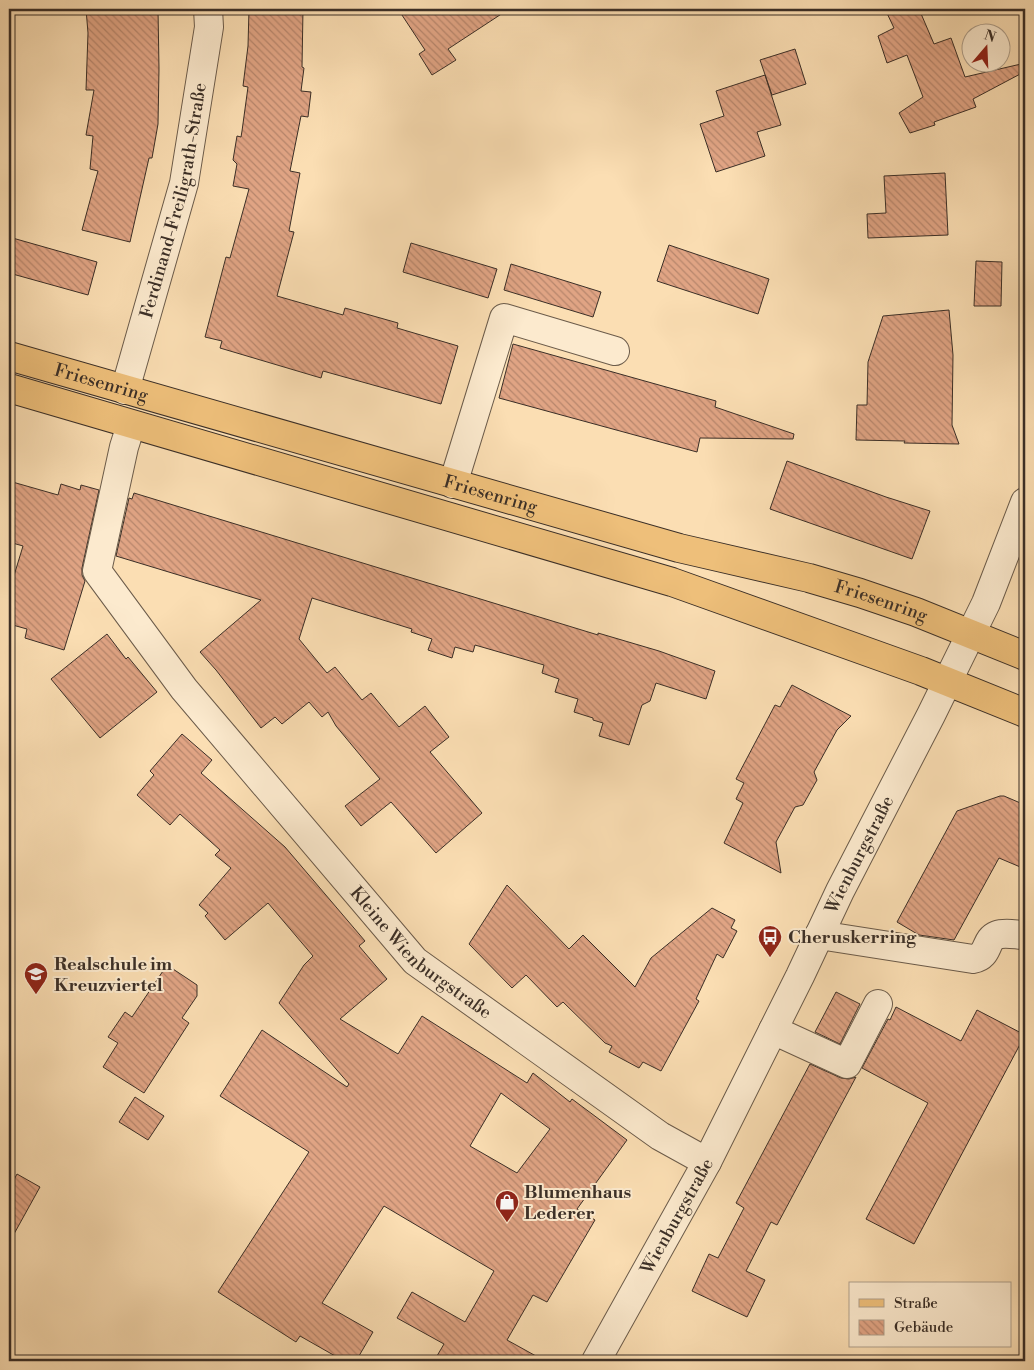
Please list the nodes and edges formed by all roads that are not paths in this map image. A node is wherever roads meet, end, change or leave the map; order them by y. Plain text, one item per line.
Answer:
1 (208, 9) edge
2 (615, 351) dead end
3 (9, 356) edge
4 (9, 388) edge
5 (125, 390) junction
6 (131, 425) junction
7 (453, 484) junction
8 (1025, 502) edge
9 (971, 633) junction
10 (1025, 656) edge
11 (947, 682) junction
12 (1025, 713) edge
13 (819, 935) junction
14 (1025, 935) edge
15 (878, 1004) dead end
16 (773, 1030) junction
17 (707, 1162) junction
18 (596, 1361) edge

1 - 5 street, Ferdinand-Freiligrath-Straße
2 - 7 street
3 - 5 main road, Friesenring
4 - 6 main road, Friesenring
5 - 7 main road, Friesenring
6 - 11 main road, Friesenring
6 - 17 street, Kleine Wienburgstraße
7 - 9 main road, Friesenring
8 - 9 street, Wienburgstraße
9 - 10 main road
9 - 11 street, Wienburgstraße
11 - 12 main road
11 - 13 street, Wienburgstraße
13 - 14 street
13 - 16 street, Wienburgstraße
15 - 16 street
16 - 17 street, Wienburgstraße
17 - 18 street, Wienburgstraße

